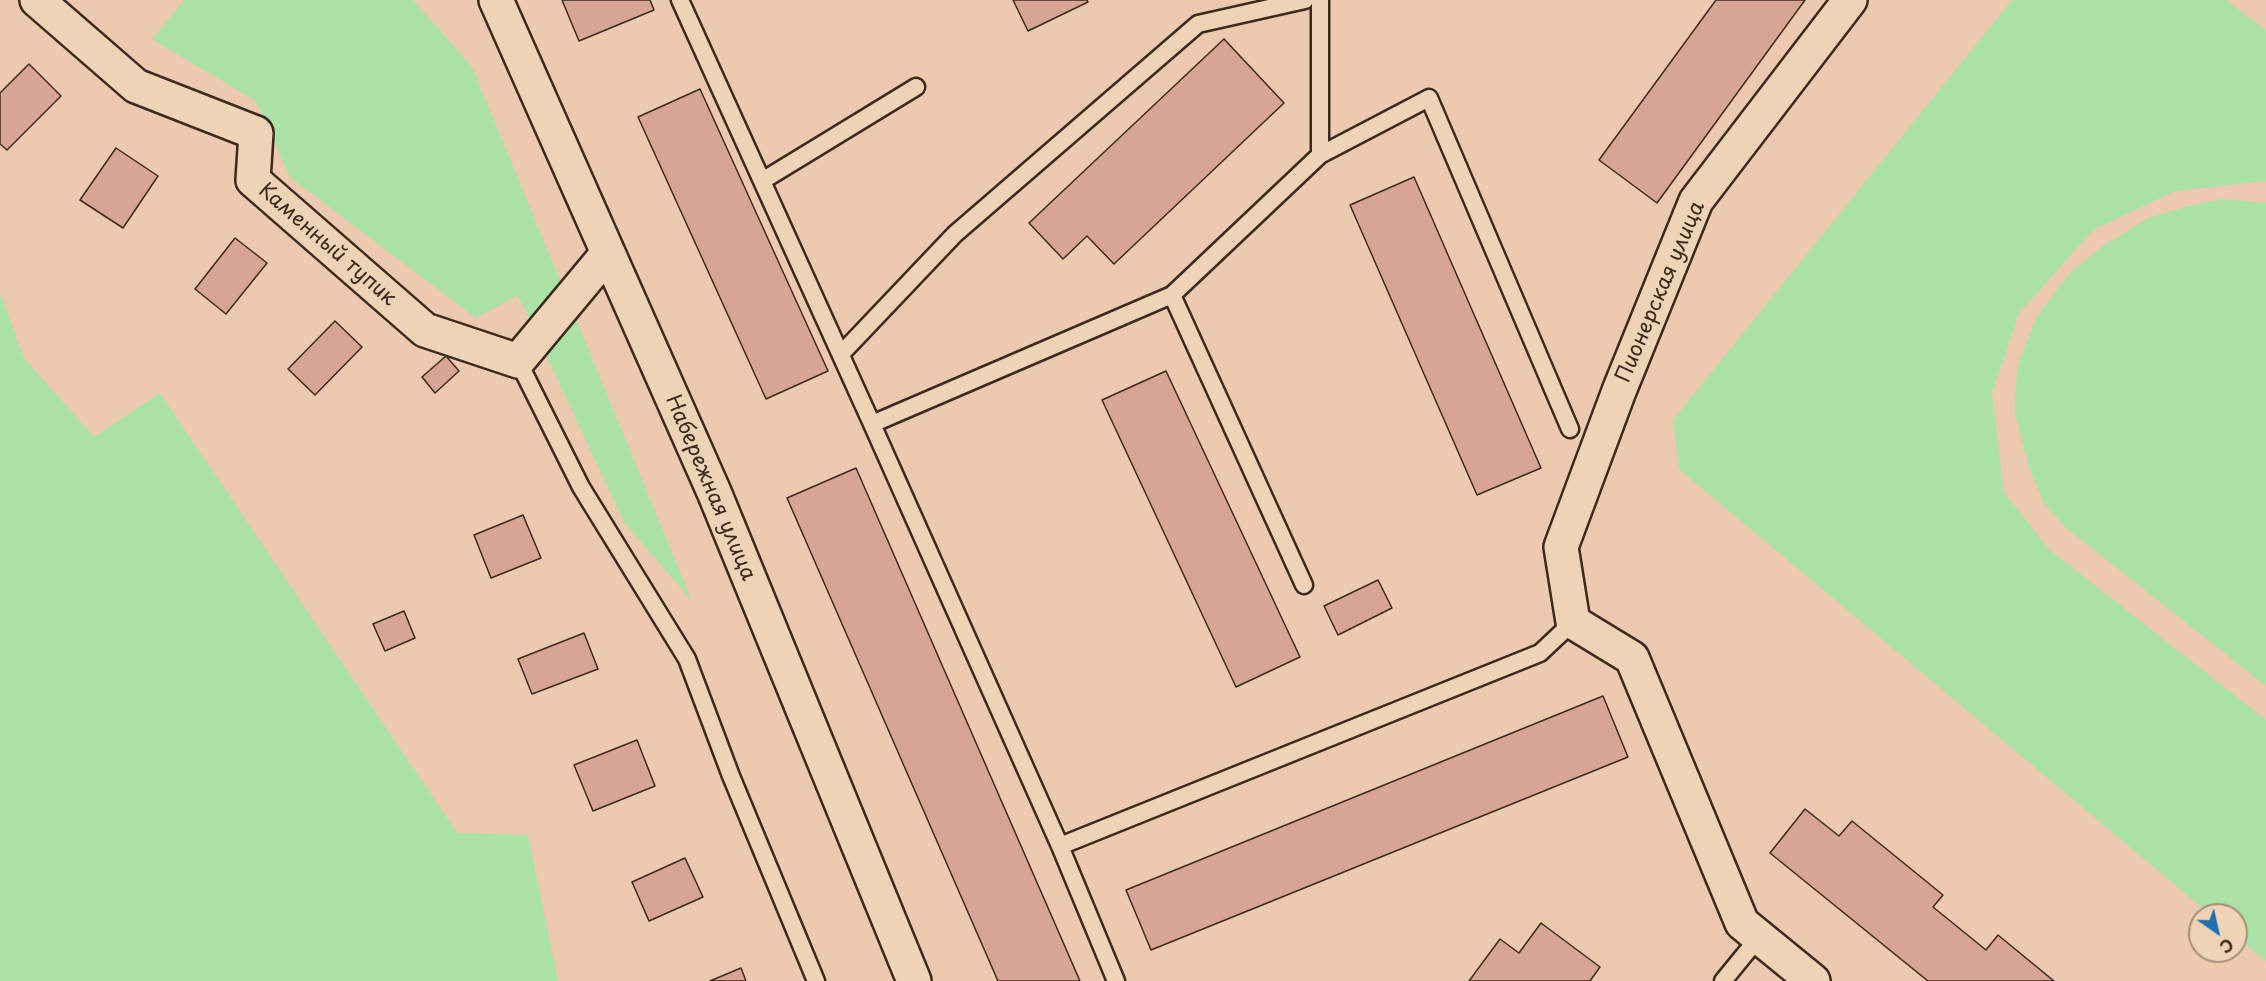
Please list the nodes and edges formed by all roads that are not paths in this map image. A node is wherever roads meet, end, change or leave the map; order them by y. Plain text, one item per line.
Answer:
1 (37, 0) edge
2 (496, 0) edge
3 (680, 0) edge
4 (1305, 0) edge
5 (1320, 0) edge
6 (1850, 0) edge
7 (916, 87) dead end
8 (1320, 154) junction
9 (762, 181) junction
10 (608, 253) junction
11 (1172, 295) junction
12 (841, 354) junction
13 (518, 361) junction
14 (872, 424) junction
15 (1570, 429) dead end
16 (1304, 585) dead end
17 (1573, 622) junction
18 (1060, 846) junction
19 (1750, 930) junction
20 (816, 981) edge
21 (914, 981) edge
22 (1116, 981) edge
23 (1723, 981) edge
24 (1813, 981) edge

1 - 13 street, Каменный тупик
2 - 10 street, Набережная улица
3 - 9 lane
4 - 12 lane
5 - 8 lane
6 - 17 street, Пионерская улица
7 - 9 lane
8 - 11 lane
8 - 15 lane
9 - 12 lane
10 - 13 street
10 - 21 street, Набережная улица
11 - 14 lane
11 - 16 lane
12 - 14 lane
13 - 20 lane
14 - 18 lane
17 - 18 lane
17 - 19 street
18 - 22 lane
19 - 23 lane
19 - 24 street

